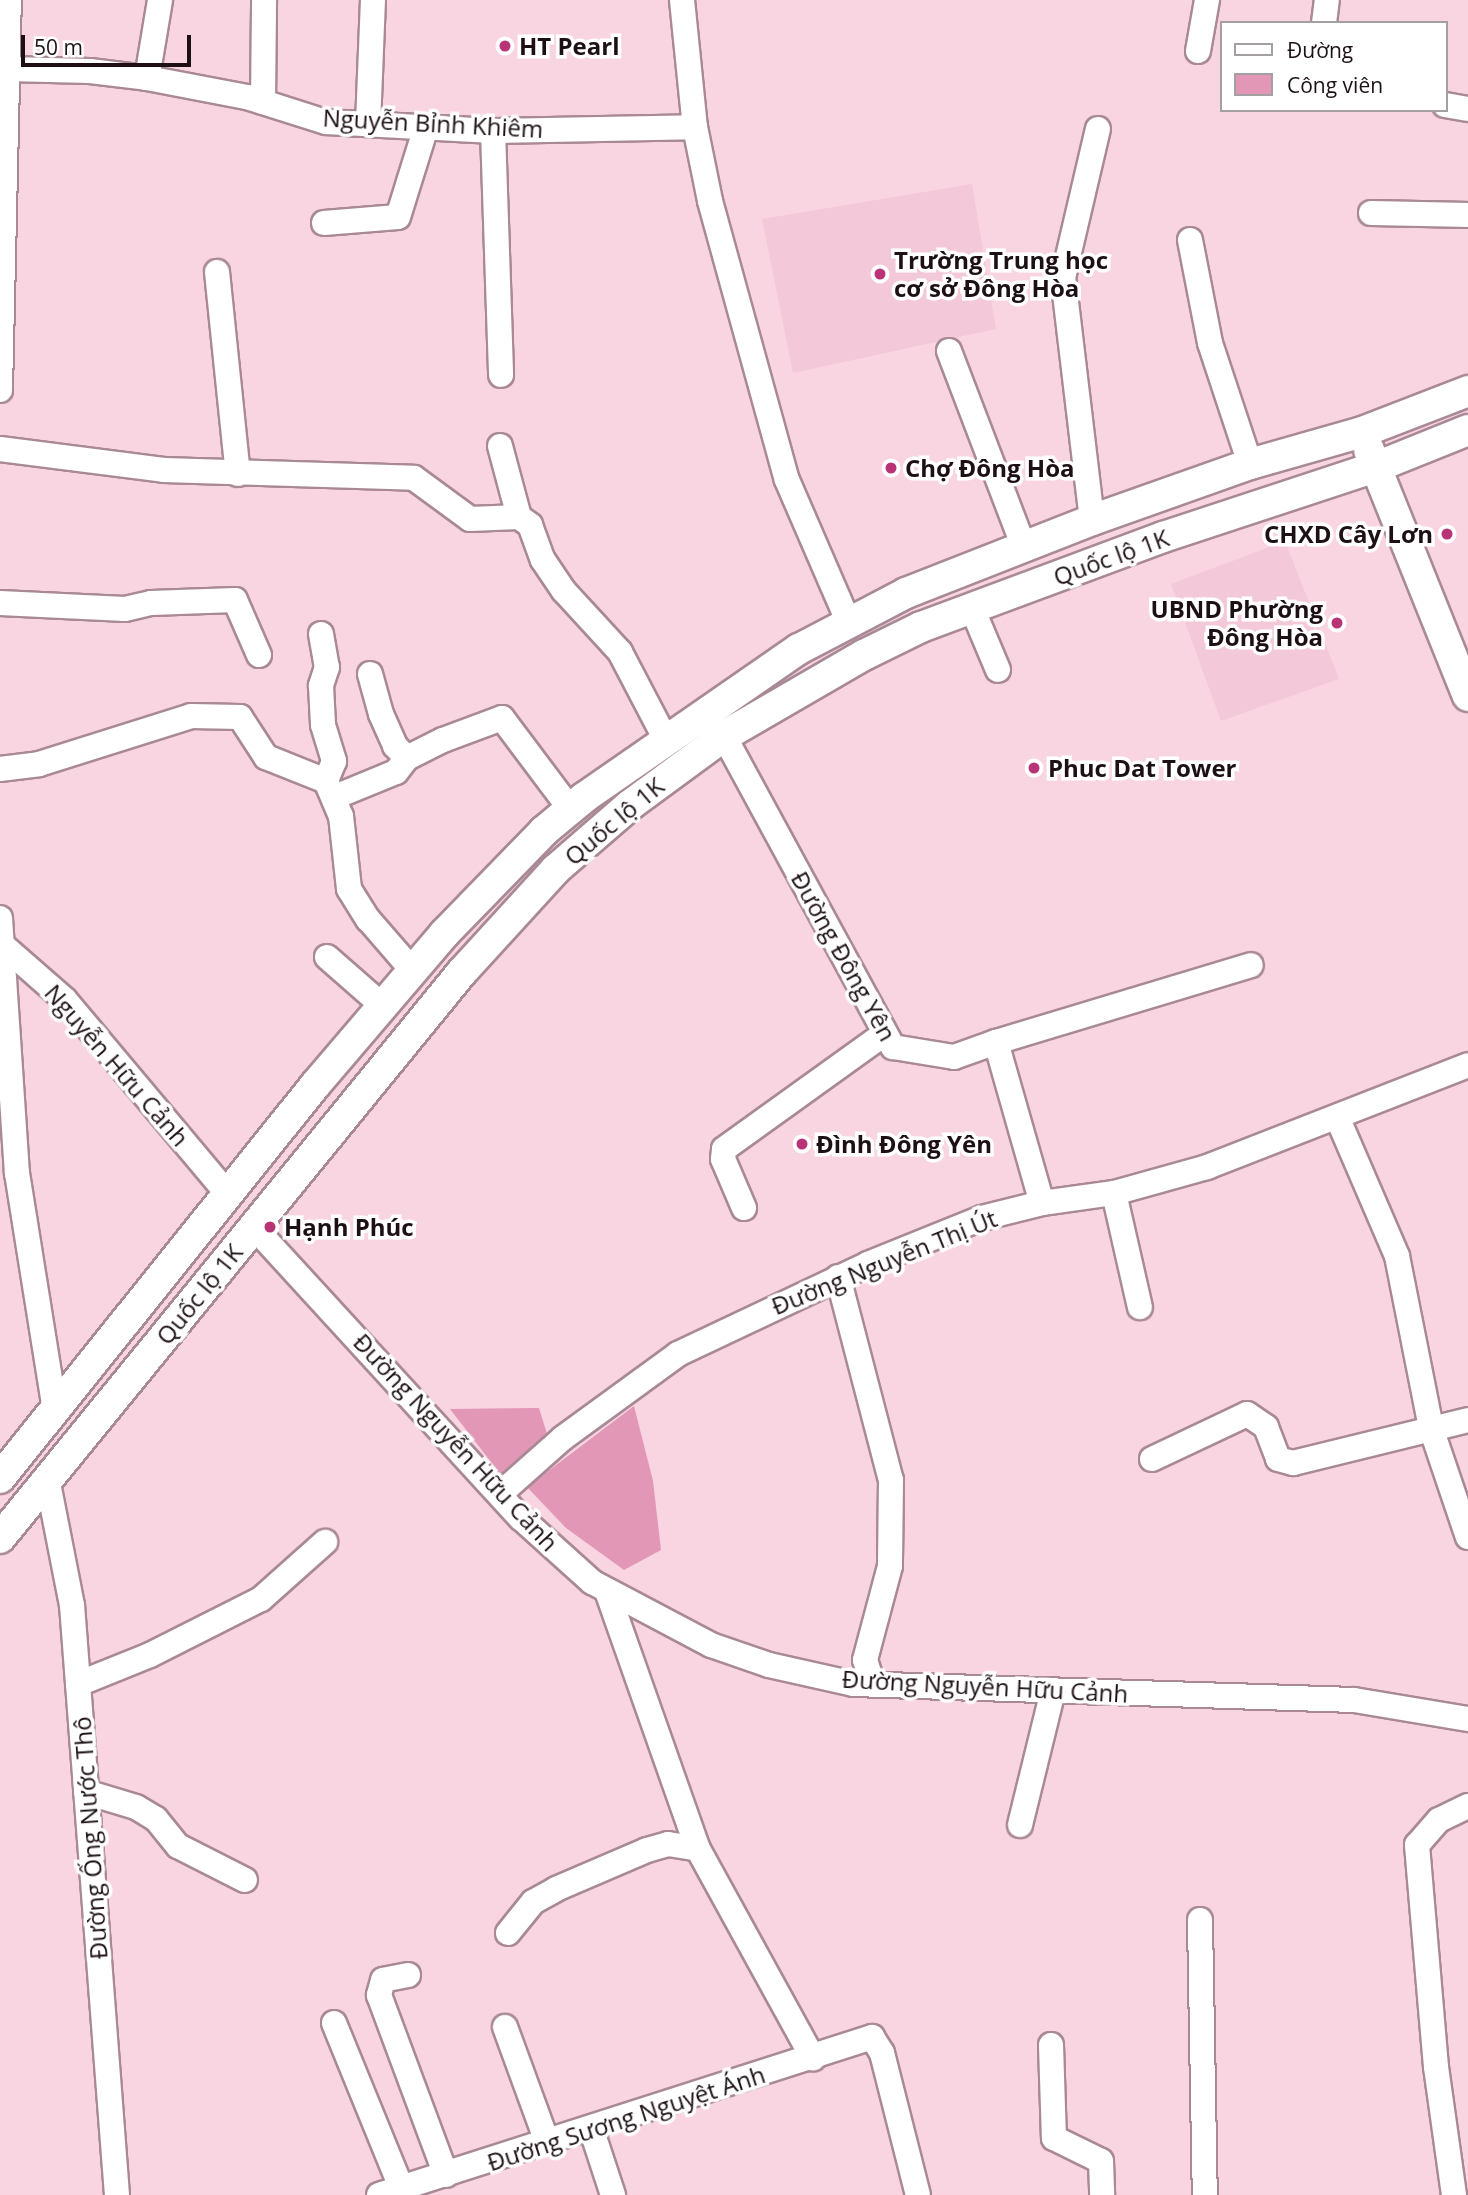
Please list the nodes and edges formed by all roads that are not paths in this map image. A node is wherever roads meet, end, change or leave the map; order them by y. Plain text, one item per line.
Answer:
1 (9, 0) edge
2 (160, 0) edge
3 (264, 0) edge
4 (373, 0) edge
5 (682, 0) edge
6 (1207, 0) edge
7 (1327, 0) edge
8 (1324, 21) edge
9 (1198, 51) dead end
10 (8, 69) junction
11 (147, 79) junction
12 (263, 102) junction
13 (1447, 105) edge
14 (1468, 109) edge
15 (368, 124) junction
16 (426, 127) junction
17 (695, 127) junction
18 (1098, 130) dead end
19 (494, 131) junction
20 (1371, 213) dead end
21 (1468, 215) edge
22 (324, 223) dead end
23 (1190, 240) dead end
24 (218, 272) dead end
25 (948, 351) dead end
26 (502, 375) dead end
27 (0, 390) edge
28 (1468, 391) edge
29 (1468, 430) edge
30 (1362, 432) junction
31 (500, 446) dead end
32 (0, 449) edge
33 (1250, 464) junction
34 (1376, 467) junction
35 (238, 474) junction
36 (519, 517) junction
37 (1092, 520) junction
38 (1023, 545) junction
39 (0, 603) edge
40 (972, 608) junction
41 (848, 621) junction
42 (321, 634) dead end
43 (259, 654) dead end
44 (864, 654) junction
45 (998, 670) dead end
46 (370, 674) dead end
47 (1468, 696) edge
48 (724, 736) junction
49 (666, 740) junction
50 (407, 758) junction
51 (0, 769) edge
52 (330, 789) junction
53 (571, 810) junction
54 (0, 918) edge
55 (1, 943) edge
56 (327, 957) dead end
57 (1251, 965) dead end
58 (412, 971) junction
59 (383, 1006) junction
60 (884, 1034) junction
61 (996, 1042) junction
62 (1468, 1065) edge
63 (1338, 1119) junction
64 (8, 1175) edge
65 (1114, 1193) junction
66 (228, 1194) junction
67 (1042, 1203) junction
68 (744, 1208) dead end
69 (253, 1226) junction
70 (838, 1278) junction
71 (1140, 1307) dead end
72 (55, 1410) junction
73 (1468, 1420) edge
74 (1432, 1428) junction
75 (1152, 1459) dead end
76 (0, 1478) edge
77 (48, 1483) junction
78 (501, 1493) junction
79 (1468, 1537) edge
80 (0, 1538) edge
81 (326, 1542) dead end
82 (607, 1591) junction
83 (78, 1684) junction
84 (873, 1685) junction
85 (1053, 1690) junction
86 (1468, 1719) edge
87 (86, 1792) junction
88 (1468, 1806) edge
89 (1020, 1825) dead end
90 (698, 1849) junction
91 (245, 1880) dead end
92 (1200, 1920) dead end
93 (508, 1933) dead end
94 (408, 1975) dead end
95 (334, 2023) dead end
96 (505, 2027) dead end
97 (1051, 2045) dead end
98 (813, 2058) junction
99 (591, 2128) junction
100 (547, 2143) junction
101 (446, 2175) junction
102 (391, 2192) edge
103 (117, 2195) edge
104 (613, 2195) edge
105 (918, 2195) edge
106 (1102, 2195) edge
107 (1205, 2195) edge
108 (1454, 2195) edge

1 - 10 street
2 - 11 street
3 - 12 street
4 - 15 street
5 - 17 street
6 - 9 street
7 - 8 street
10 - 11 street, Nguyễn Bỉnh Khiêm
10 - 27 street
11 - 12 street, Nguyễn Bỉnh Khiêm
12 - 15 street, Nguyễn Bỉnh Khiêm
13 - 14 street
15 - 16 street, Nguyễn Bỉnh Khiêm
16 - 19 street, Nguyễn Bỉnh Khiêm
16 - 22 street
17 - 19 street, Nguyễn Bỉnh Khiêm
17 - 41 street
18 - 37 street
19 - 26 street
20 - 21 street
23 - 33 street
24 - 35 street
25 - 38 street
28 - 30 main road, Quốc lộ 1K
29 - 34 main road, Quốc lộ 1K
30 - 33 main road, Quốc lộ 1K
30 - 34 main road
31 - 36 street
32 - 35 street
33 - 37 main road, Quốc lộ 1K
34 - 40 main road, Quốc lộ 1K
34 - 47 main road
35 - 36 street
36 - 49 street
37 - 38 main road, Quốc lộ 1K
38 - 41 main road, Quốc lộ 1K
39 - 43 street
40 - 44 main road, Quốc lộ 1K
40 - 45 street
41 - 44 main road
41 - 49 main road, Quốc lộ 1K
42 - 52 street
44 - 48 main road, Quốc lộ 1K
46 - 50 street
48 - 60 street, Đường Đông Yên
48 - 69 main road, Quốc lộ 1K
49 - 53 main road, Quốc lộ 1K
50 - 52 street
50 - 53 street
51 - 52 street
52 - 58 street
53 - 58 main road, Quốc lộ 1K
54 - 55 street
55 - 64 street
55 - 66 street, Nguyễn Hữu Cảnh
56 - 59 street
57 - 61 street, Đường Đông Yên
58 - 59 main road, Quốc lộ 1K
59 - 66 main road, Quốc lộ 1K
60 - 61 street, Đường Đông Yên
60 - 68 street
61 - 67 street
62 - 63 street, Đường Nguyễn Thị Út
63 - 65 street, Đường Nguyễn Thị Út
63 - 74 street
64 - 72 street
65 - 67 street, Đường Nguyễn Thị Út
65 - 71 street
66 - 72 main road, Quốc lộ 1K
67 - 70 street, Đường Nguyễn Thị Út
69 - 77 main road, Quốc lộ 1K
69 - 78 street, Đường Nguyễn Hữu Cảnh
70 - 78 street, Đường Nguyễn Thị Út
70 - 84 street
72 - 76 main road, Quốc lộ 1K
73 - 74 street
74 - 75 street
74 - 79 street
77 - 80 main road, Quốc lộ 1K
77 - 83 street, Đường Ống Nước Thô
78 - 82 street, Đường Nguyễn Hữu Cảnh
81 - 83 street
82 - 84 street, Đường Nguyễn Hữu Cảnh
82 - 90 street
83 - 87 street, Đường Ống Nước Thô
84 - 85 street, Đường Nguyễn Hữu Cảnh
85 - 86 street, Đường Nguyễn Hữu Cảnh
85 - 89 street
87 - 91 street
87 - 103 street, Đường Ống Nước Thô
88 - 108 street
90 - 93 street
90 - 98 street
92 - 107 street
94 - 101 street
95 - 102 street
96 - 100 street
97 - 106 street
98 - 99 street, Đường Sương Nguyệt Ánh
98 - 105 street, Đường Sương Nguyệt Ánh
99 - 100 street, Đường Sương Nguyệt Ánh
99 - 104 street
100 - 101 street, Đường Sương Nguyệt Ánh
101 - 102 street, Đường Sương Nguyệt Ánh

